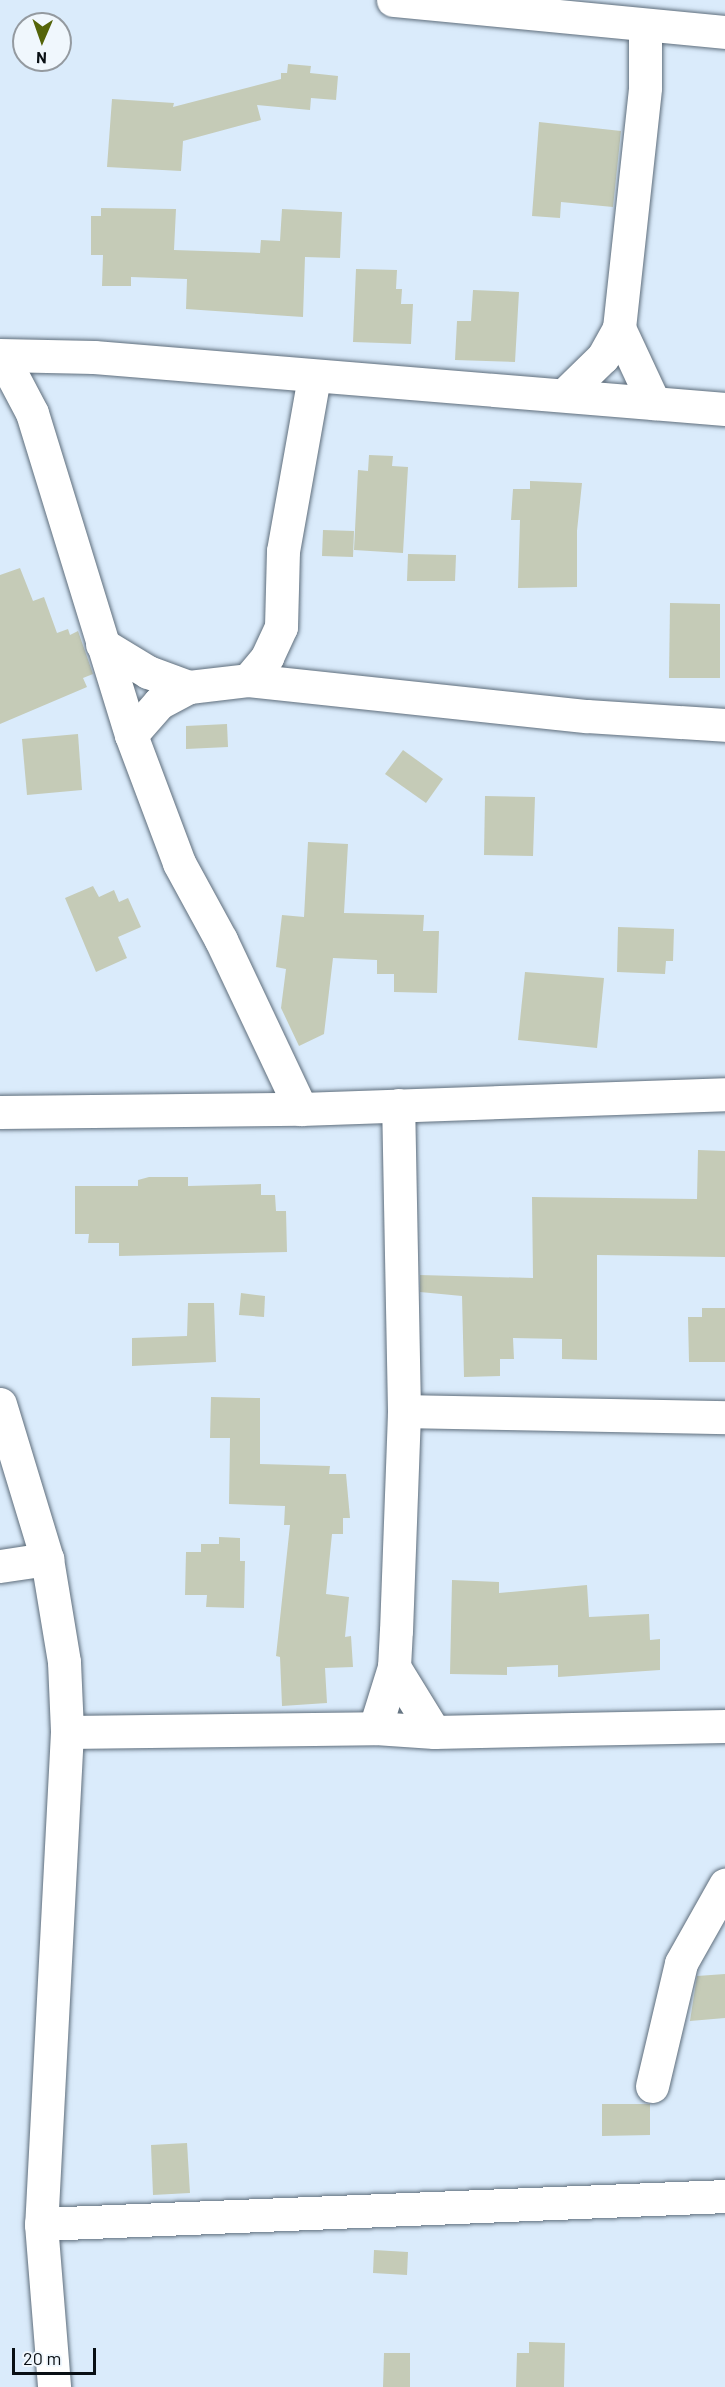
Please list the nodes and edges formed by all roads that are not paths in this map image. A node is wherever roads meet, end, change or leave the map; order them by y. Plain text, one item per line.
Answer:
1 (393, 0) edge
2 (504, 6) edge
3 (645, 25) junction
4 (725, 32) edge
5 (619, 328) junction
6 (1, 355) edge
7 (314, 377) junction
8 (564, 395) junction
9 (654, 403) junction
10 (725, 409) edge
11 (102, 644) junction
12 (248, 680) junction
13 (189, 687) junction
14 (725, 724) edge
15 (131, 735) junction
16 (725, 1094) edge
17 (398, 1105) junction
18 (302, 1109) junction
19 (0, 1112) edge
20 (0, 1404) edge
21 (404, 1411) junction
22 (725, 1417) edge
23 (47, 1559) junction
24 (0, 1566) edge
25 (394, 1667) junction
26 (725, 1726) edge
27 (375, 1728) junction
28 (67, 1732) junction
29 (434, 1732) junction
30 (725, 1885) edge
31 (652, 2086) dead end
32 (725, 2196) edge
33 (41, 2224) junction
34 (54, 2387) edge

1 - 2 street
2 - 3 street
3 - 4 street
3 - 5 street
5 - 8 street
5 - 9 street
6 - 7 street
6 - 11 street
7 - 8 street
7 - 12 street
8 - 9 street
9 - 10 street
11 - 13 street
11 - 15 street
12 - 13 street
12 - 14 street
13 - 15 street
15 - 18 street
16 - 17 street
17 - 18 street
17 - 21 street
18 - 19 street
20 - 23 street
21 - 22 street
21 - 25 street
23 - 24 street
23 - 28 street
25 - 27 street
25 - 29 street
26 - 29 street
27 - 28 street
27 - 29 street
28 - 33 street
30 - 31 street
32 - 33 street
33 - 34 street

